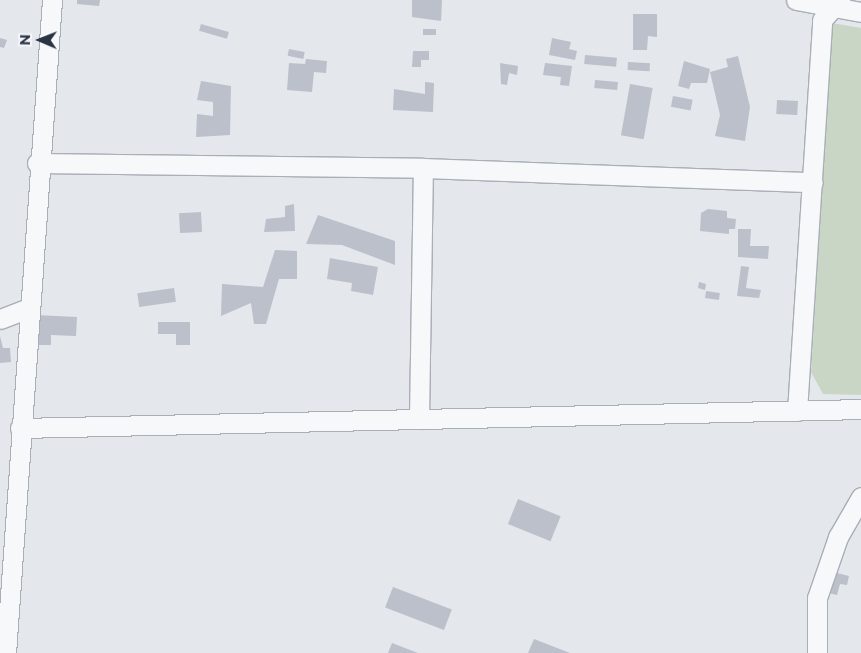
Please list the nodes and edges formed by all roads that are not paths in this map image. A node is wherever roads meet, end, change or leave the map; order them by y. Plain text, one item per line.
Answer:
1 (52, 0) edge
2 (796, 0) edge
3 (838, 4) edge
4 (861, 12) edge
5 (37, 163) junction
6 (423, 168) junction
7 (813, 182) junction
8 (28, 308) junction
9 (0, 319) edge
10 (796, 410) junction
11 (861, 410) edge
12 (419, 419) junction
13 (20, 428) junction
14 (9, 460) edge
15 (861, 497) edge
16 (6, 653) edge
17 (817, 653) edge

1 - 5 street
2 - 3 street
3 - 4 street
3 - 7 street
5 - 6 street
5 - 8 street
6 - 7 street
6 - 12 street
7 - 10 street
8 - 9 street
8 - 13 street
10 - 11 street
10 - 12 street
12 - 13 street
13 - 14 street
14 - 16 street
15 - 17 street

